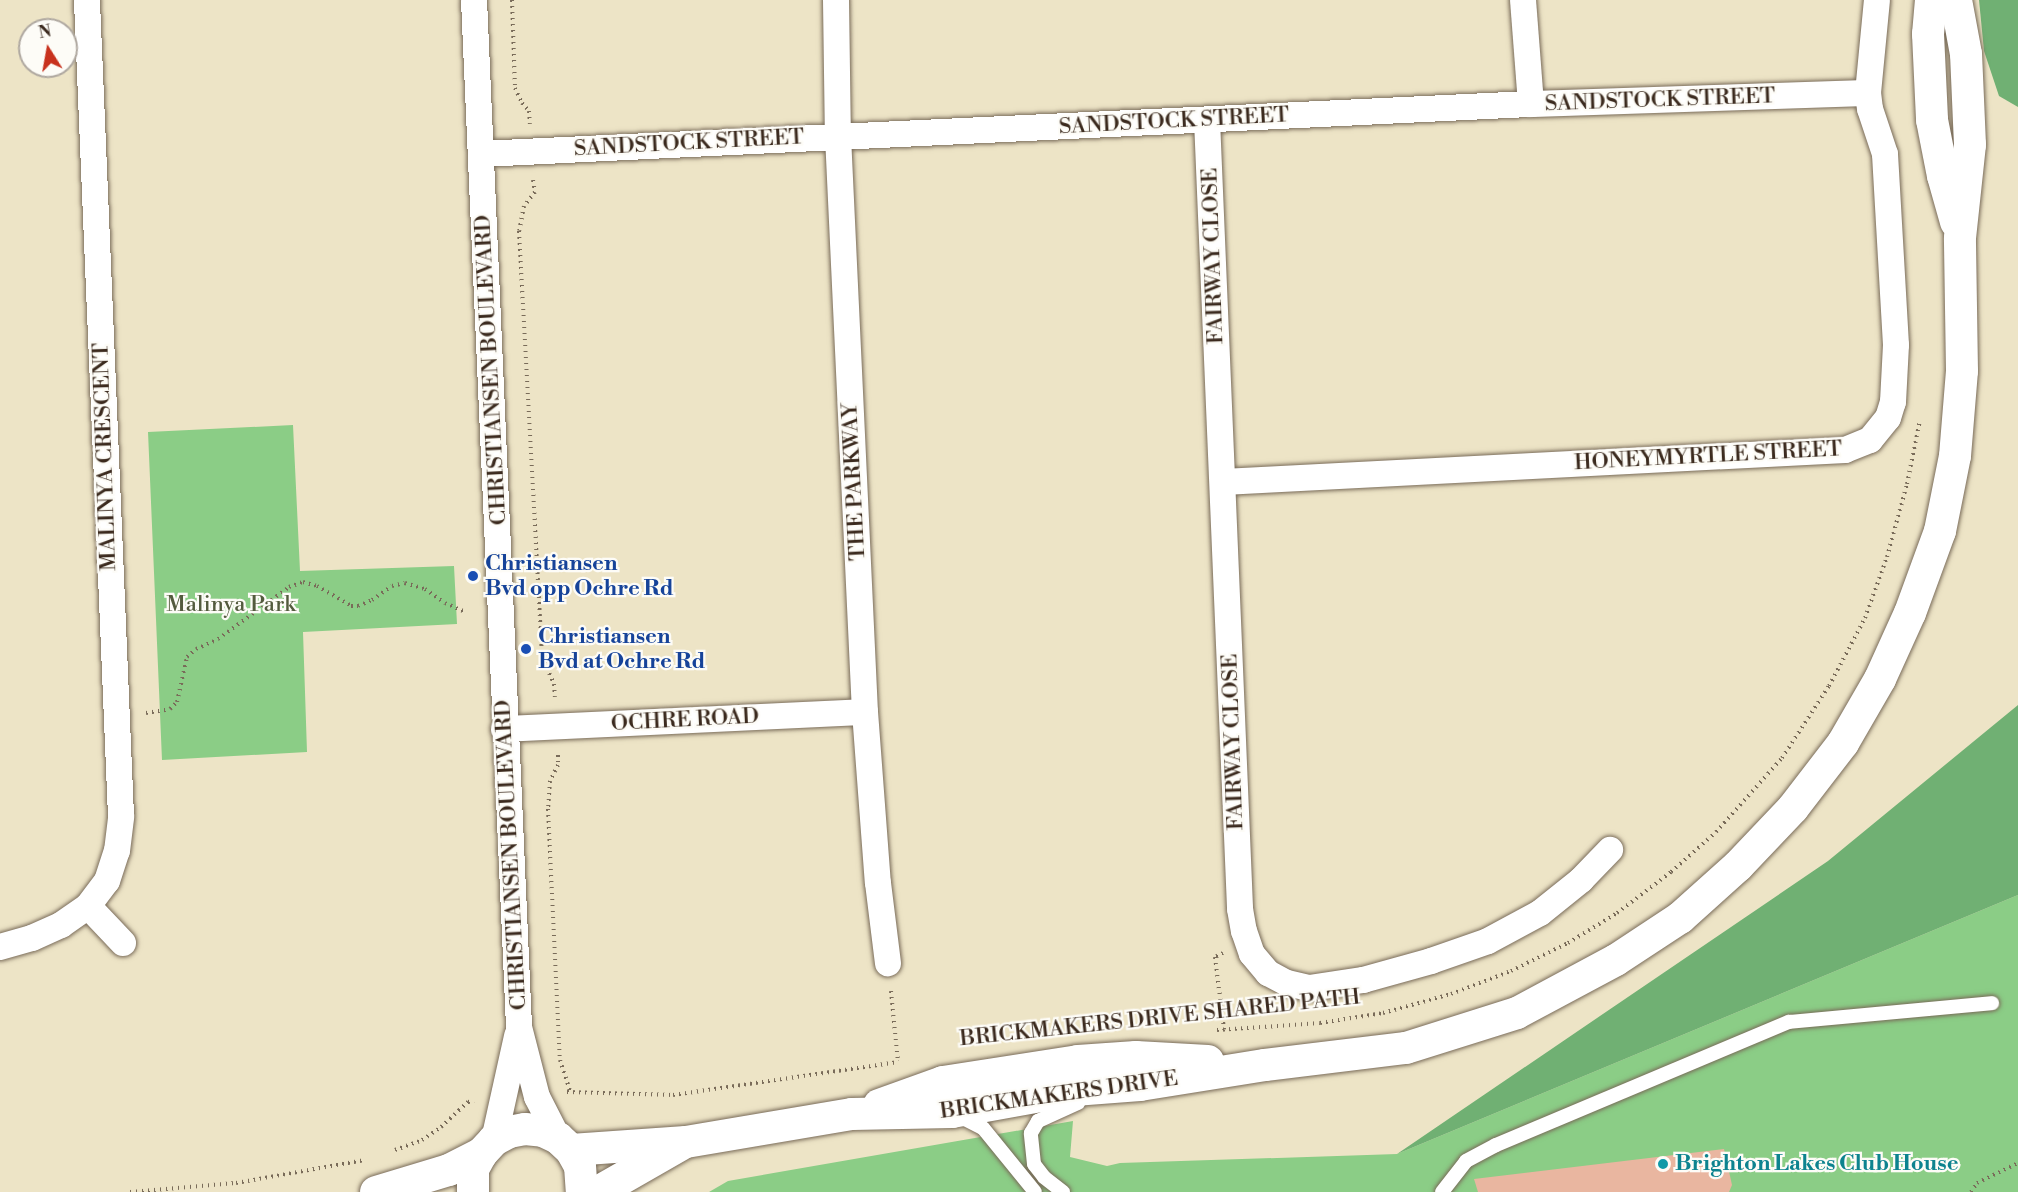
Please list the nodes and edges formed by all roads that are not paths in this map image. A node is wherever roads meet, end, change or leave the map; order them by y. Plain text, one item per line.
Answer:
1 (87, 0) edge
2 (474, 0) edge
3 (836, 0) edge
4 (1523, 0) edge
5 (1877, 0) edge
6 (1931, 0) edge
7 (1956, 0) edge
8 (1868, 93) junction
9 (1531, 104) junction
10 (1207, 120) junction
11 (838, 136) junction
12 (481, 154) junction
13 (1960, 238) junction
14 (1223, 482) junction
15 (865, 712) junction
16 (504, 729) junction
17 (1610, 850) dead end
18 (88, 906) junction
19 (123, 943) dead end
20 (0, 947) edge
21 (888, 963) road end
22 (1992, 1003) dead end
23 (519, 1027) junction
24 (1265, 1065) junction
25 (1140, 1085) junction
26 (951, 1112) junction
27 (852, 1114) junction
28 (686, 1142) junction
29 (565, 1144) junction
30 (488, 1147) junction
31 (376, 1192) edge
32 (473, 1192) edge
33 (582, 1192) edge
34 (598, 1192) edge
35 (1035, 1192) edge
36 (1062, 1192) edge
37 (1442, 1192) edge

1 - 18 street, MALINYA CRESCENT
2 - 12 street, CHRISTIANSEN BOULEVARD
3 - 11 street, THE PARKWAY
4 - 9 street
5 - 8 street, HONEYMYRTLE STREET
6 - 13 street, BRICKMAKERS DRIVE
7 - 13 street, BRICKMAKERS DRIVE
8 - 9 street, SANDSTOCK STREET
8 - 14 street, HONEYMYRTLE STREET
9 - 10 street, SANDSTOCK STREET
10 - 11 street, SANDSTOCK STREET
10 - 14 street, FAIRWAY CLOSE
11 - 12 street, SANDSTOCK STREET
11 - 15 street, THE PARKWAY
12 - 16 street, CHRISTIANSEN BOULEVARD
13 - 24 street, BRICKMAKERS DRIVE
14 - 17 street, FAIRWAY CLOSE
15 - 16 street, OCHRE ROAD
15 - 21 street, THE PARKWAY
16 - 23 street, CHRISTIANSEN BOULEVARD
18 - 19 street
18 - 20 street, MALINYA CRESCENT
22 - 37 lane
23 - 29 street, CHRISTIANSEN BOULEVARD
23 - 30 street, CHRISTIANSEN BOULEVARD
24 - 25 street, BRICKMAKERS DRIVE
24 - 27 street, BRICKMAKERS DRIVE
25 - 26 street, BRICKMAKERS DRIVE
25 - 36 lane
26 - 27 street, BRICKMAKERS DRIVE
26 - 35 lane
27 - 28 street, BRICKMAKERS DRIVE
28 - 29 street, BRICKMAKERS DRIVE
28 - 34 street, BRICKMAKERS DRIVE
29 - 30 street
29 - 33 street
30 - 31 street
30 - 32 street

